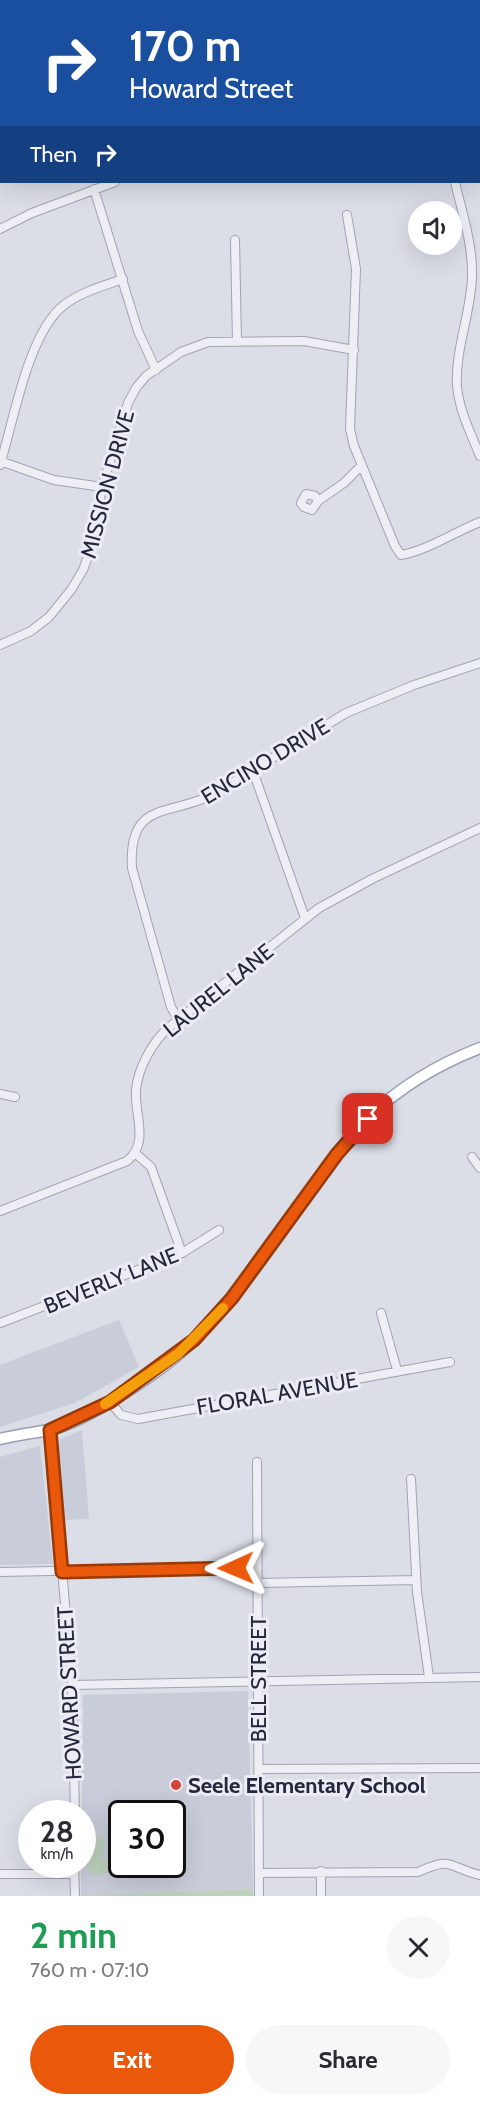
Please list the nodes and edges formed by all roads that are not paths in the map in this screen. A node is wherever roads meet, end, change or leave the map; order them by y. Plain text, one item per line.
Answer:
1 (111, 183) edge
2 (455, 183) edge
3 (94, 189) junction
4 (347, 215) dead end
5 (0, 229) edge
6 (235, 240) dead end
7 (123, 279) junction
8 (237, 342) junction
9 (354, 350) junction
10 (156, 370) junction
11 (480, 456) edge
12 (0, 463) edge
13 (362, 465) junction
14 (102, 487) junction
15 (318, 501) dead end
16 (480, 522) edge
17 (0, 645) edge
18 (480, 663) edge
19 (253, 771) junction
20 (480, 828) edge
21 (305, 918) junction
22 (178, 1019) junction
23 (480, 1048) edge
24 (0, 1094) edge
25 (15, 1097) dead end
26 (135, 1153) junction
27 (472, 1157) dead end
28 (480, 1168) edge
29 (0, 1211) edge
30 (219, 1230) dead end
31 (182, 1253) junction
32 (381, 1313) dead end
33 (0, 1323) edge
34 (450, 1362) dead end
35 (397, 1370) junction
36 (110, 1402) junction
37 (50, 1430) junction
38 (0, 1439) edge
39 (257, 1462) dead end
40 (411, 1479) dead end
41 (257, 1567) junction
42 (0, 1572) edge
43 (62, 1572) junction
44 (416, 1580) junction
45 (258, 1583) junction
46 (429, 1677) junction
47 (480, 1677) edge
48 (258, 1682) junction
49 (72, 1685) junction
50 (480, 1768) edge
51 (259, 1769) junction
52 (75, 1800) edge
53 (321, 1871) junction
54 (260, 1873) junction
55 (0, 1875) edge
56 (18, 1875) edge
57 (480, 1875) edge
58 (74, 1878) edge
59 (75, 1896) edge
60 (259, 1896) edge
61 (321, 1896) edge

1 - 3 street
2 - 11 street
3 - 5 street
3 - 7 street
4 - 9 street
6 - 8 street
7 - 10 street
7 - 12 street
8 - 9 street, MISSION DRIVE
8 - 10 street, MISSION DRIVE
9 - 13 street
10 - 14 street, MISSION DRIVE
12 - 14 street
13 - 15 street
13 - 16 street
14 - 17 street, MISSION DRIVE
18 - 19 street, ENCINO DRIVE
19 - 21 street
19 - 22 street, ENCINO DRIVE
20 - 21 street, LAUREL LANE
21 - 22 street, LAUREL LANE
22 - 26 street, LAUREL LANE
23 - 36 main road
24 - 25 street
26 - 29 street
26 - 31 street
27 - 28 street
30 - 31 street, BEVERLY LANE
31 - 33 street, BEVERLY LANE
32 - 35 street
34 - 35 street, FLORAL AVENUE
35 - 36 street, FLORAL AVENUE
36 - 37 main road
37 - 38 main road
37 - 43 street, HOWARD STREET
39 - 41 street, BELL STREET
40 - 44 street
41 - 43 street
41 - 45 street, BELL STREET
42 - 43 street
43 - 49 street, HOWARD STREET
44 - 45 street
44 - 46 street
45 - 48 street, BELL STREET
46 - 47 street
46 - 48 street
48 - 49 street
48 - 51 street, BELL STREET
49 - 52 street, HOWARD STREET
50 - 51 street
51 - 54 street, BELL STREET
53 - 54 street
53 - 57 street
53 - 61 street
54 - 60 street, BELL STREET
55 - 56 street
58 - 59 street

